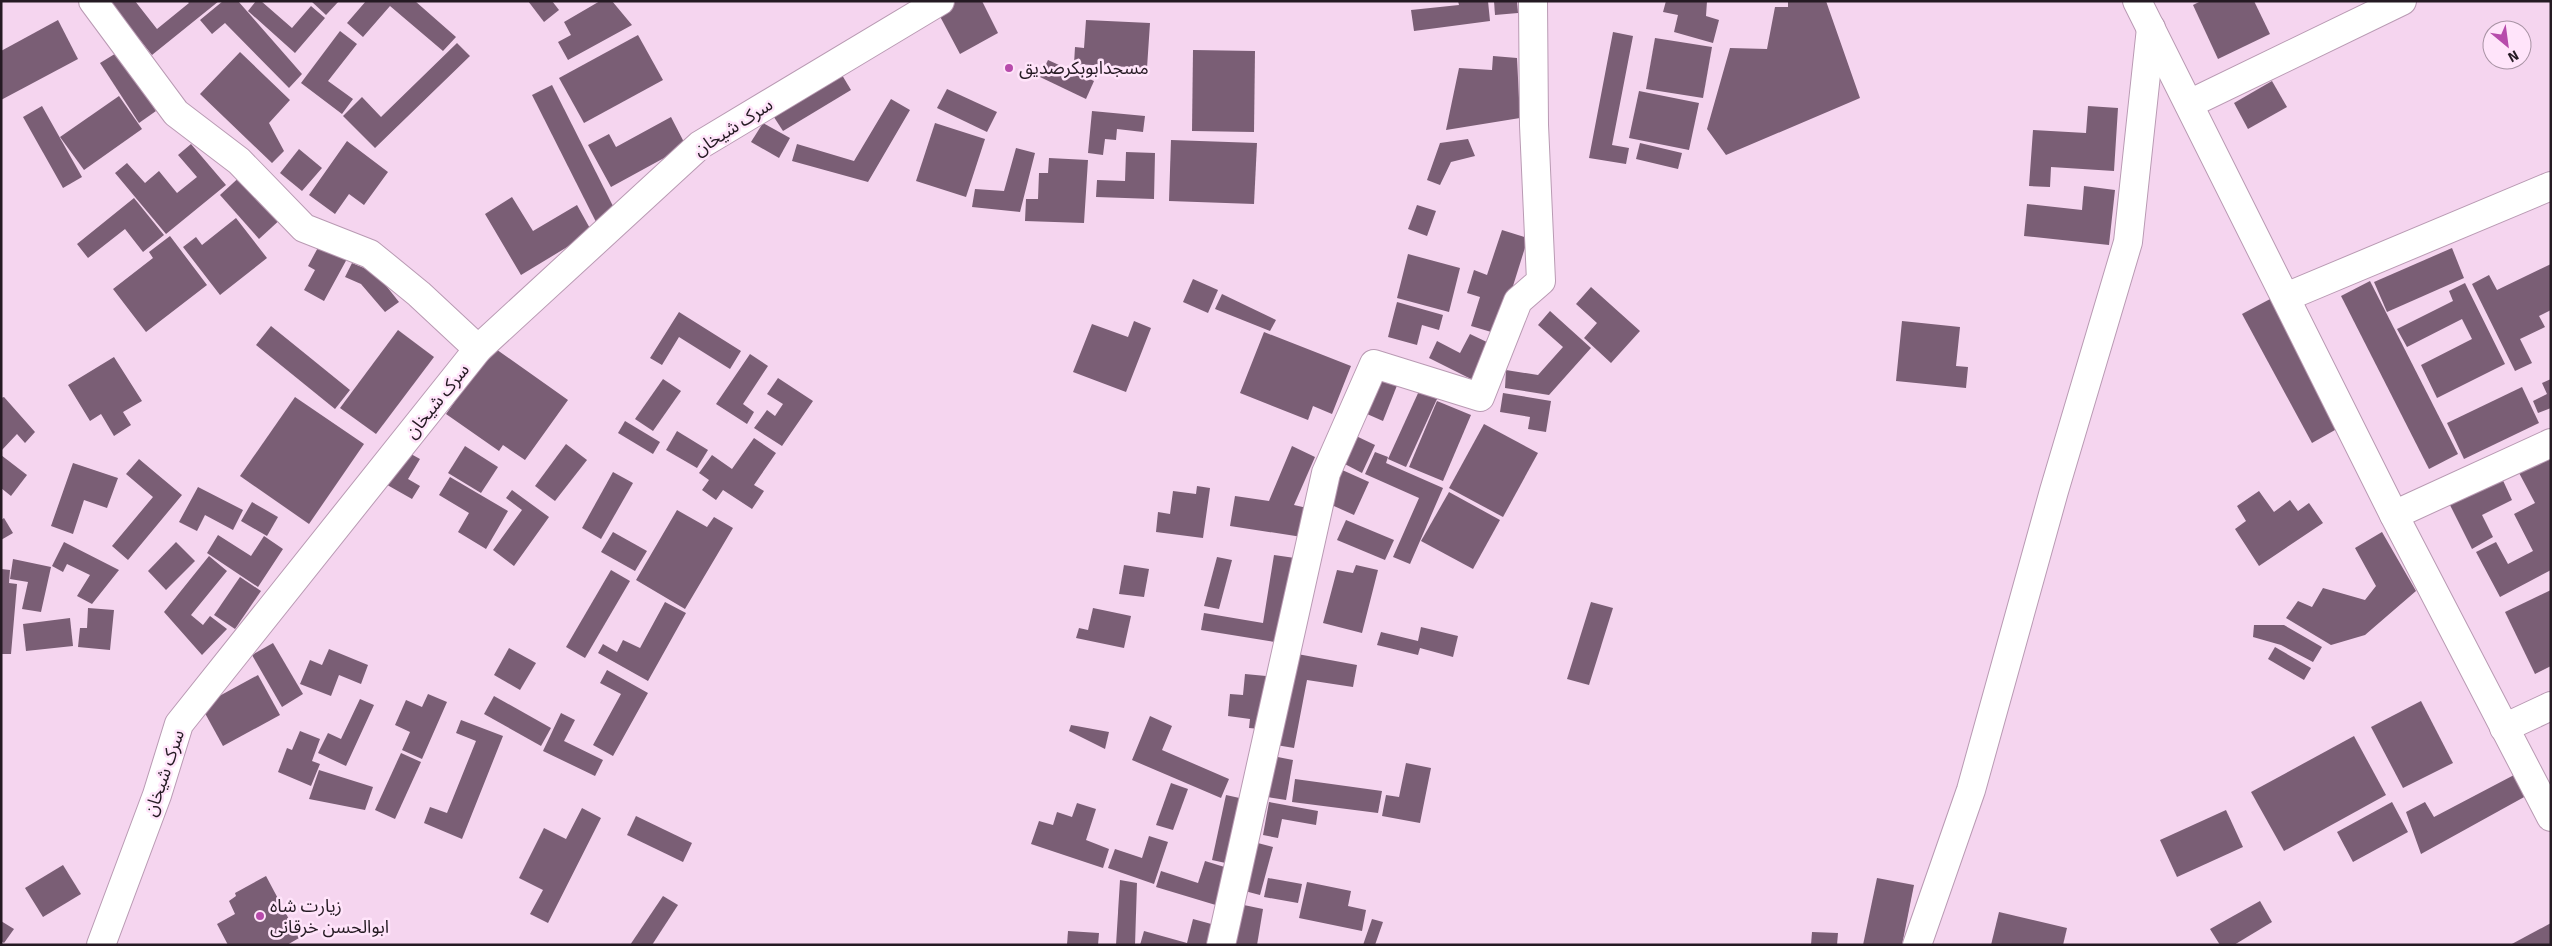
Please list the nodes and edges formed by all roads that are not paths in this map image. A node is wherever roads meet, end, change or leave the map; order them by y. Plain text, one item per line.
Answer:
1 (93, 1) edge
2 (940, 1) edge
3 (1533, 1) edge
4 (2137, 1) edge
5 (2402, 1) edge
6 (2151, 28) junction
7 (2189, 104) junction
8 (2551, 186) edge
9 (2286, 297) junction
10 (478, 349) junction
11 (2551, 443) edge
12 (2394, 515) junction
13 (2551, 706) edge
14 (2504, 728) junction
15 (2551, 818) edge
16 (101, 945) edge
17 (1221, 945) edge
18 (1917, 945) edge

1 - 10 street
2 - 10 street, سرک شیخان
3 - 17 street
4 - 6 street
5 - 7 street
6 - 7 street
6 - 18 street
7 - 9 street
8 - 9 street
9 - 12 street
10 - 16 street, سرک شیخان
11 - 12 street
12 - 14 street
13 - 14 street
14 - 15 street

